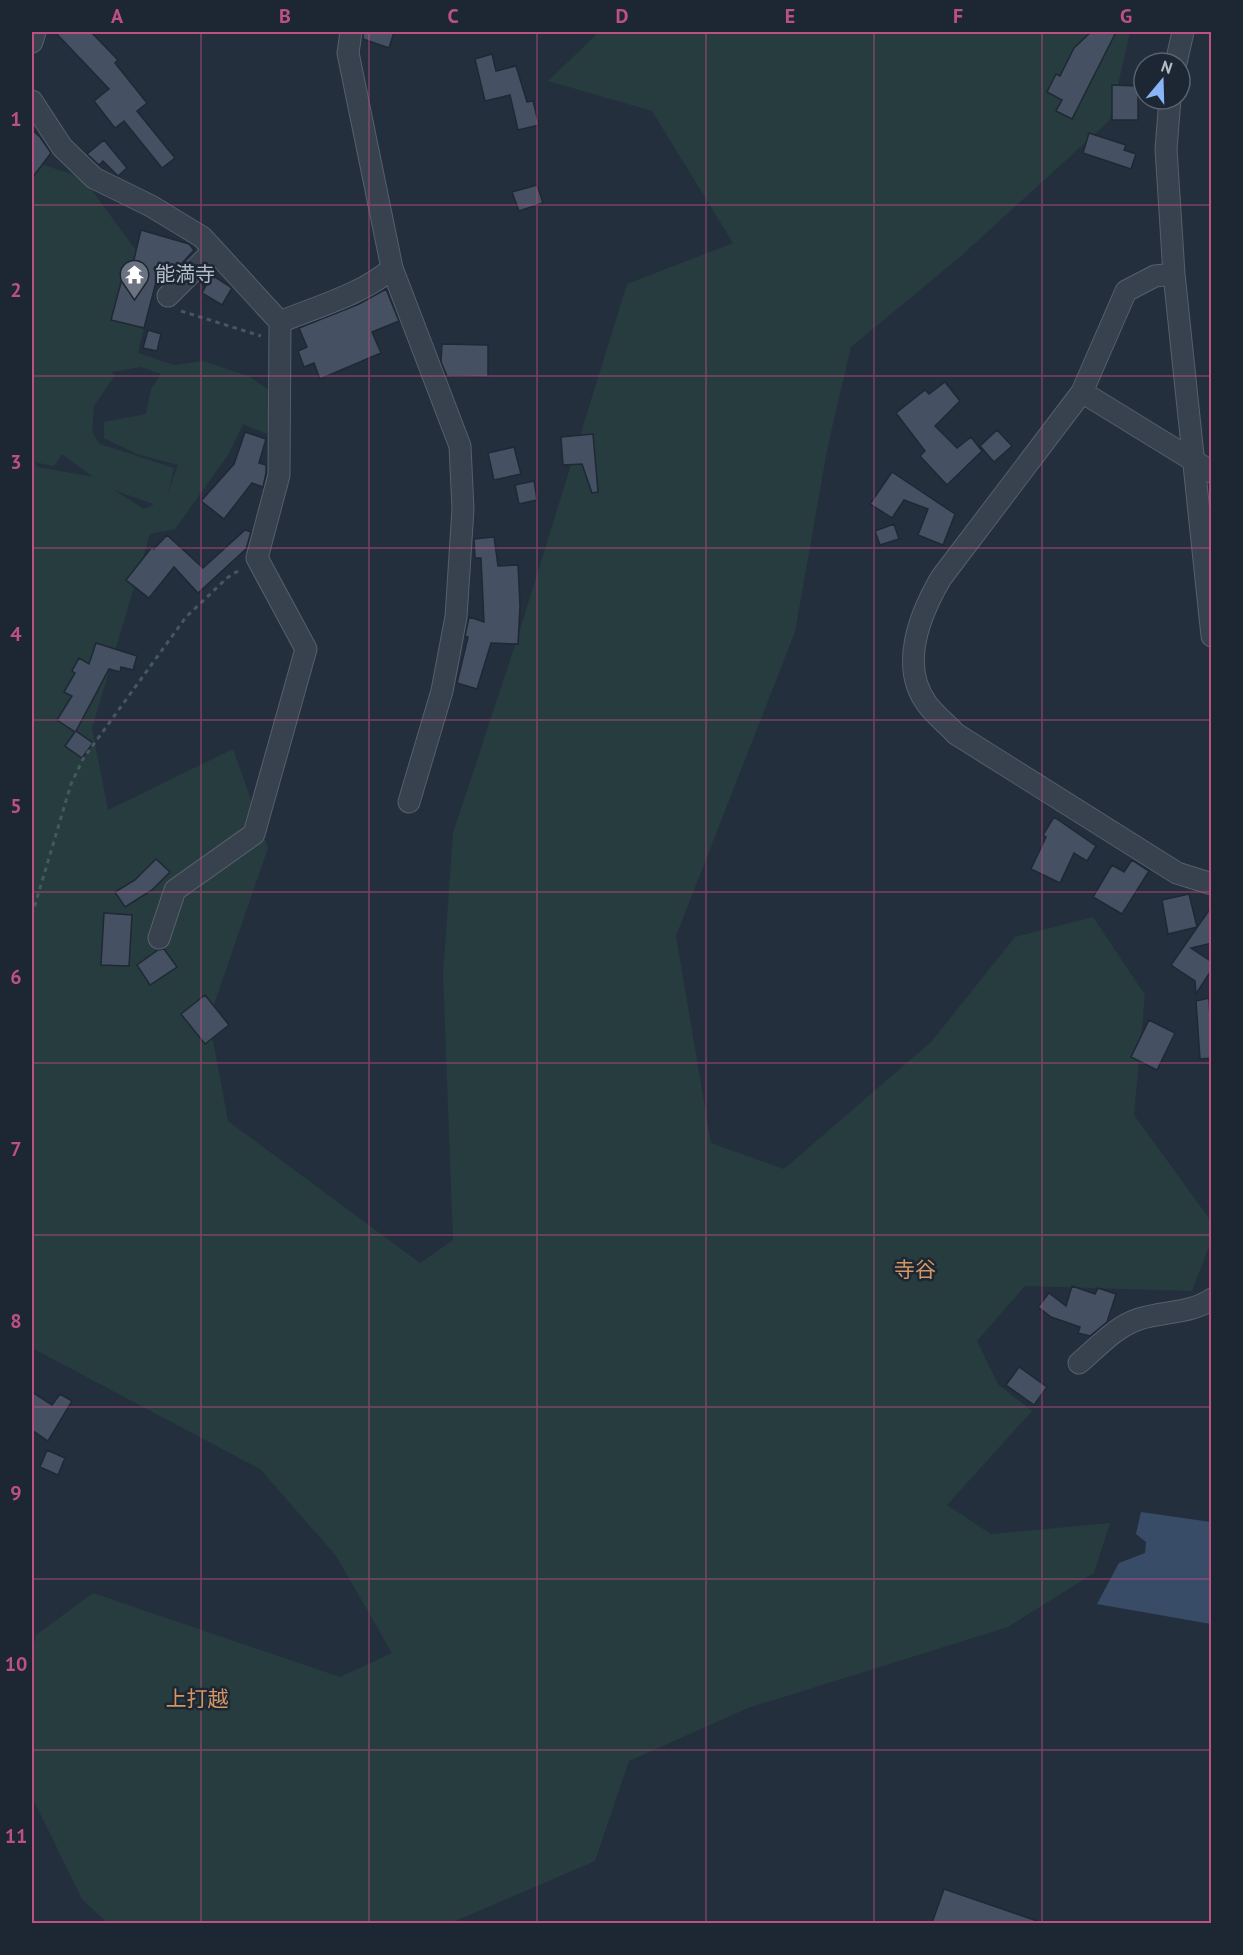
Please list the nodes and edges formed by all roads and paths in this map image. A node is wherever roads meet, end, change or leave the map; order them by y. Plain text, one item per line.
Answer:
1 (35, 32) edge
2 (351, 32) edge
3 (1183, 32) edge
4 (32, 42) edge
5 (1179, 51) edge
6 (32, 101) edge
7 (1169, 111) edge
8 (214, 250) junction
9 (392, 268) junction
10 (1174, 274) junction
11 (173, 303) joint
12 (280, 332) junction
13 (1082, 392) junction
14 (1203, 467) edge
15 (257, 558) junction
16 (1212, 636) edge
17 (409, 802) dead end
18 (1212, 884) edge
19 (32, 915) edge
20 (159, 938) dead end
21 (1212, 1299) edge
22 (1079, 1363) dead end

1 - 4 street
2 - 9 street
3 - 5 street
6 - 8 street
7 - 10 street
8 - 11 street
8 - 12 street
9 - 12 street
9 - 17 street
10 - 13 street
10 - 14 street
11 - 12 path
12 - 15 street
13 - 14 street
13 - 18 street
14 - 16 street
15 - 19 path
15 - 20 street
21 - 22 street

